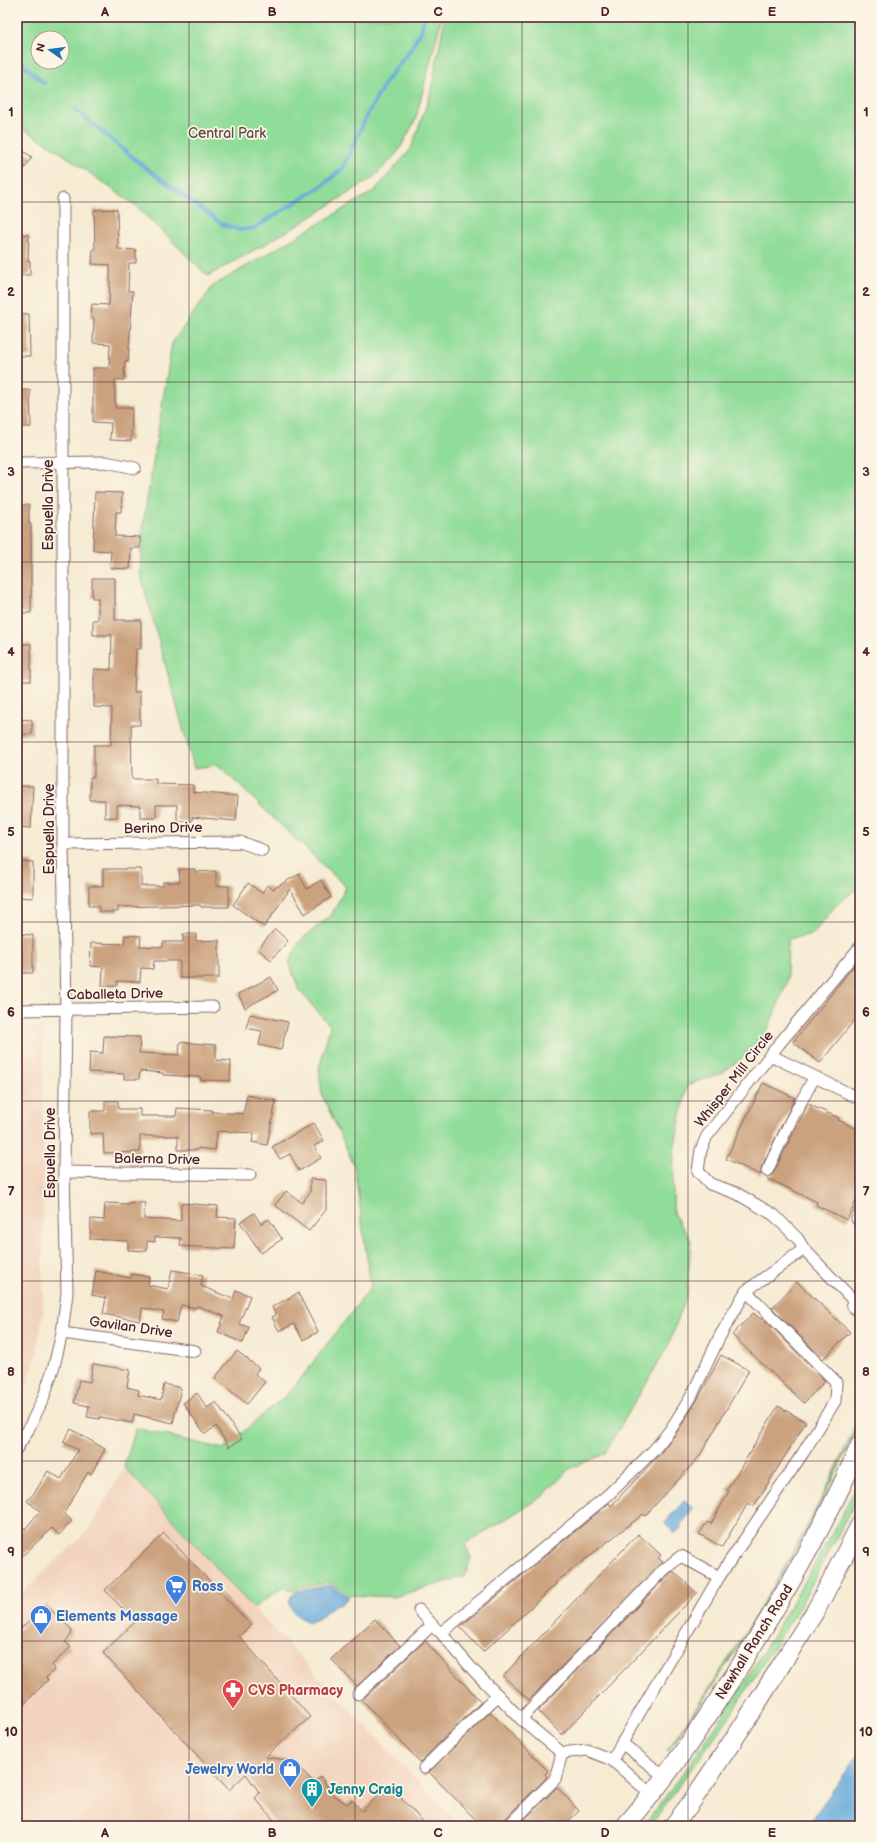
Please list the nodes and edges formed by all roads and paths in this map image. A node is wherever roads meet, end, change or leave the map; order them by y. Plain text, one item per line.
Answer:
1 (63, 199) dead end
2 (63, 462) junction
3 (17, 463) edge
4 (135, 468) dead end
5 (63, 844) junction
6 (262, 850) dead end
7 (860, 947) edge
8 (213, 1007) dead end
9 (17, 1010) edge
10 (66, 1010) junction
11 (770, 1056) junction
12 (814, 1078) junction
13 (860, 1099) edge
14 (767, 1171) dead end
15 (64, 1172) junction
16 (250, 1175) dead end
17 (804, 1249) junction
18 (746, 1291) junction
19 (856, 1300) edge
20 (860, 1312) edge
21 (62, 1332) junction
22 (195, 1351) dead end
23 (860, 1444) edge
24 (17, 1448) edge
25 (860, 1525) edge
26 (719, 1577) junction
27 (419, 1610) dead end
28 (432, 1624) junction
29 (441, 1633) junction
30 (358, 1694) dead end
31 (498, 1695) junction
32 (521, 1719) junction
33 (623, 1744) junction
34 (562, 1753) junction
35 (612, 1760) junction
36 (424, 1768) dead end
37 (665, 1777) junction
38 (652, 1795) junction
39 (508, 1826) edge
40 (625, 1826) edge
41 (673, 1826) edge

1 - 2 street, Espuella Drive
2 - 3 street
2 - 4 street
2 - 5 street, Espuella Drive
5 - 6 street, Berino Drive
5 - 10 street, Espuella Drive
7 - 11 street, Whisper Mill Circle
8 - 10 street, Caballeta Drive
9 - 10 street, Caballeta Drive
10 - 15 street, Espuella Drive
11 - 12 street
11 - 17 street, Whisper Mill Circle
12 - 13 street
12 - 14 street
15 - 16 street, Balerna Drive
15 - 21 street, Espuella Drive
17 - 18 street
17 - 19 street, Whisper Mill Circle
18 - 26 street
18 - 29 street
19 - 20 street, Whisper Mill Circle
21 - 22 street, Gavilan Drive
21 - 24 street, Espuella Drive
23 - 37 main road, Newhall Ranch Road
25 - 41 main road
26 - 32 street
26 - 33 street
27 - 28 street
28 - 29 street
28 - 30 street
29 - 31 street
31 - 32 street
31 - 36 street
32 - 34 street
33 - 35 street
33 - 37 street
34 - 35 street
34 - 39 street
35 - 38 street
37 - 38 main road, Newhall Ranch Road
38 - 40 main road, Newhall Ranch Road

